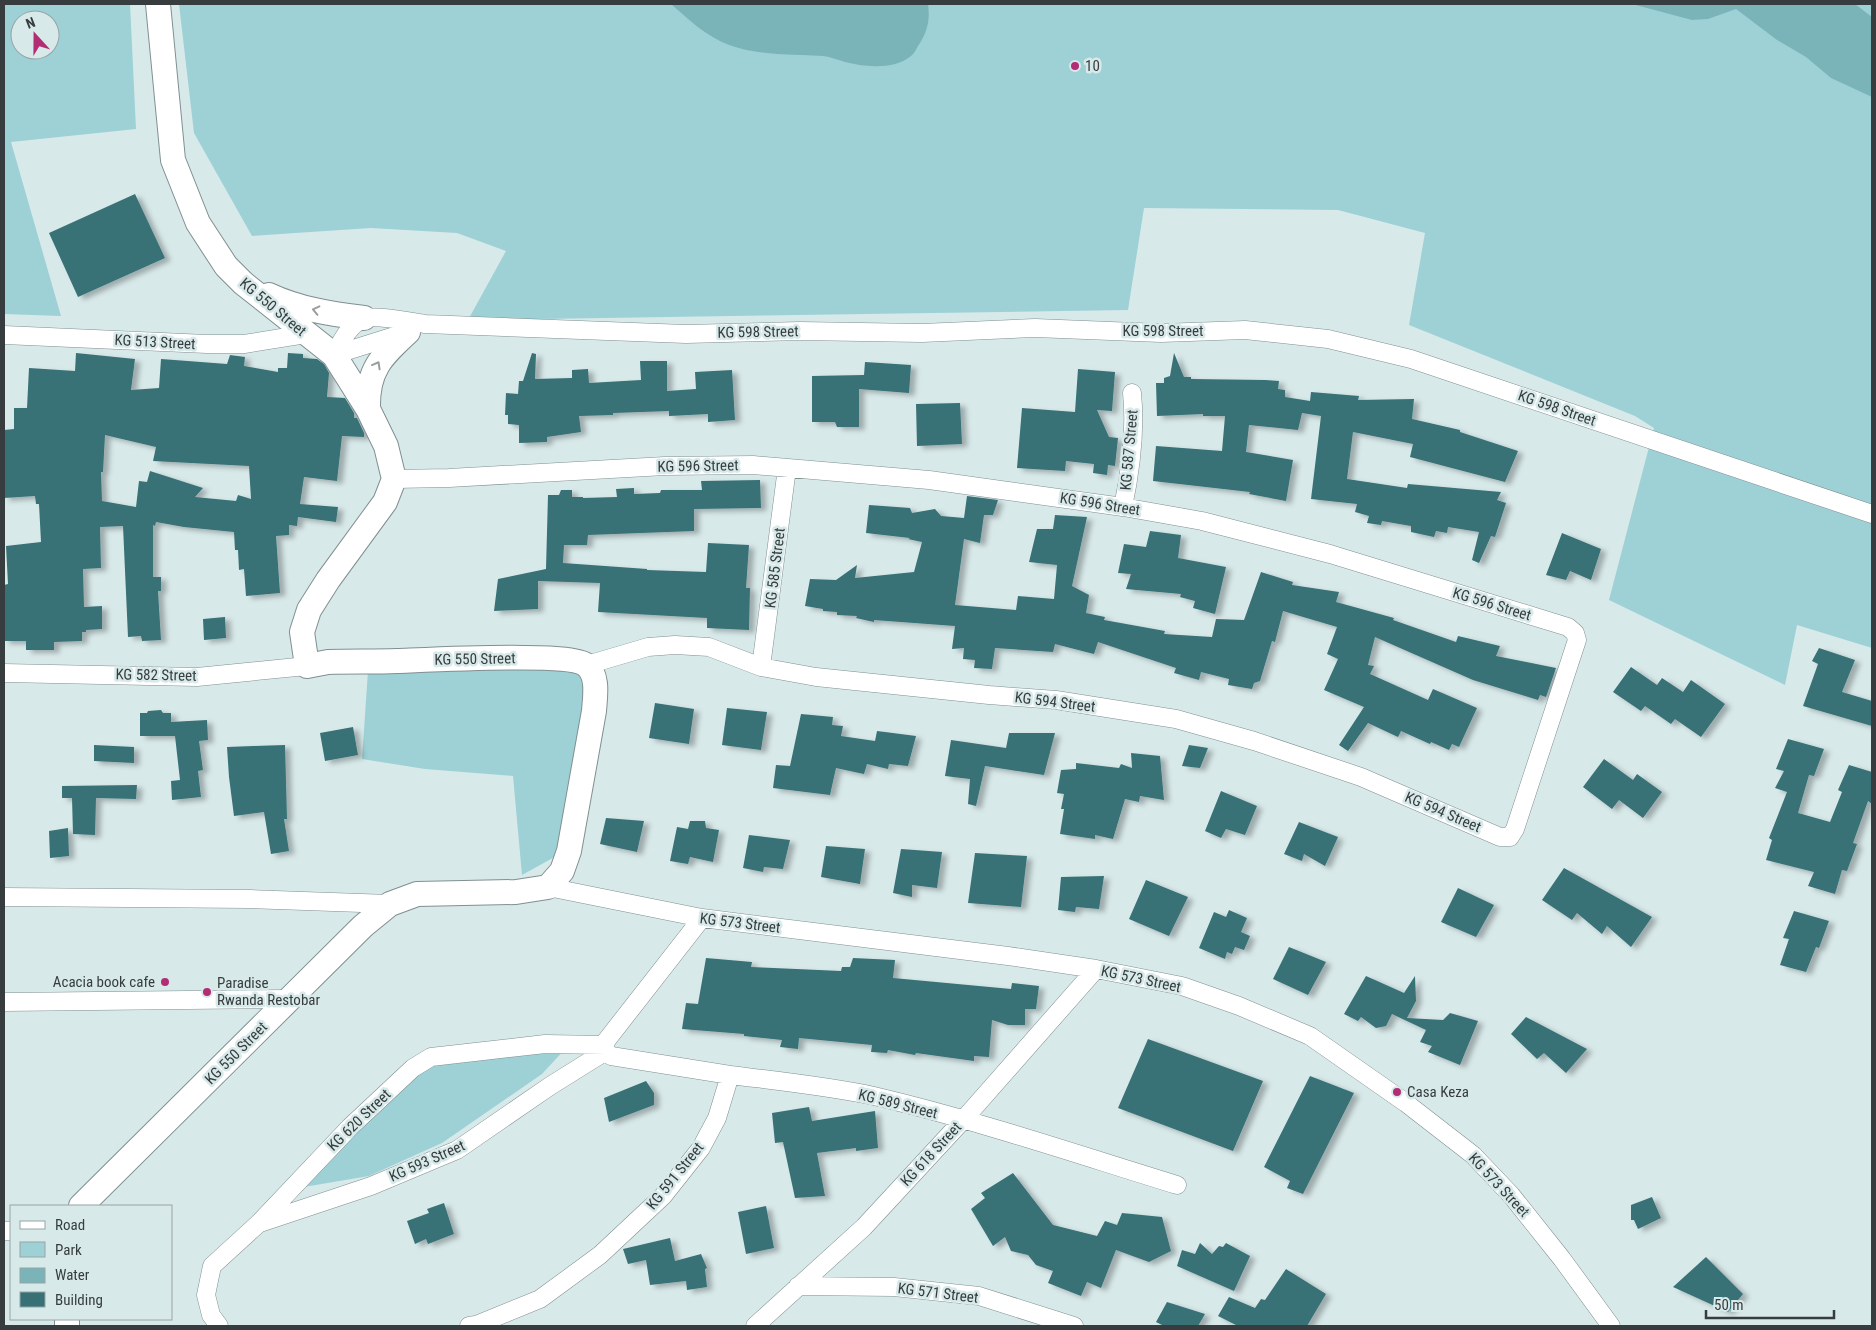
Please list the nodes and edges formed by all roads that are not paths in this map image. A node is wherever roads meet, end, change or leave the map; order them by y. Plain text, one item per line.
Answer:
1 (158, 4) edge
2 (243, 283) junction
3 (364, 318) junction
4 (416, 328) junction
5 (306, 334) junction
6 (4, 335) edge
7 (334, 355) junction
8 (1132, 393) dead end
9 (368, 409) junction
10 (787, 468) junction
11 (394, 479) junction
12 (1123, 507) junction
13 (1872, 514) edge
14 (587, 665) junction
15 (307, 666) junction
16 (761, 667) junction
17 (4, 673) edge
18 (1510, 837) joint
19 (548, 887) junction
20 (4, 897) edge
21 (390, 904) junction
22 (702, 918) junction
23 (1096, 969) junction
24 (289, 999) junction
25 (4, 1002) edge
26 (605, 1048) junction
27 (730, 1075) junction
28 (963, 1120) junction
29 (1177, 1185) dead end
30 (82, 1205) edge
31 (258, 1224) junction
32 (798, 1286) junction
33 (219, 1326) edge
34 (469, 1326) edge
35 (755, 1326) edge
36 (1074, 1326) edge
37 (1611, 1326) edge

1 - 2 street, KG 550 Street
3 -> 2 street
2 - 5 street, KG 550 Street
3 - 4 street, KG 598 Street
3 - 7 street
4 - 7 street, KG 598 Street
9 -> 4 street
4 - 13 street, KG 598 Street
5 - 6 street, KG 513 Street
5 - 7 street, KG 550 Street
7 - 9 street, KG 550 Street
8 - 12 street, KG 587 Street
9 - 11 street, KG 550 Street
10 - 11 street, KG 596 Street
10 - 12 street, KG 596 Street
10 - 16 street, KG 585 Street
11 - 15 street
12 - 18 street, KG 596 Street
14 - 15 street, KG 550 Street
14 - 16 street, KG 594 Street
14 - 19 street
15 - 17 street, KG 582 Street
16 - 18 street, KG 594 Street
19 - 21 street, KG 550 Street
19 - 22 street, KG 573 Street
20 - 21 street
21 - 24 street, KG 550 Street
22 - 23 street, KG 573 Street
22 - 26 street
23 - 28 street, KG 618 Street
23 - 37 street, KG 573 Street
24 - 25 street
24 - 30 street, KG 550 Street
26 - 27 street
26 - 31 street, KG 593 Street
26 - 31 street, KG 620 Street
27 - 28 street, KG 589 Street
27 - 34 street, KG 591 Street
28 - 29 street, KG 589 Street
28 - 32 street, KG 618 Street
31 - 33 street, KG 620 Street
32 - 35 street, KG 618 Street
32 - 36 street, KG 571 Street

